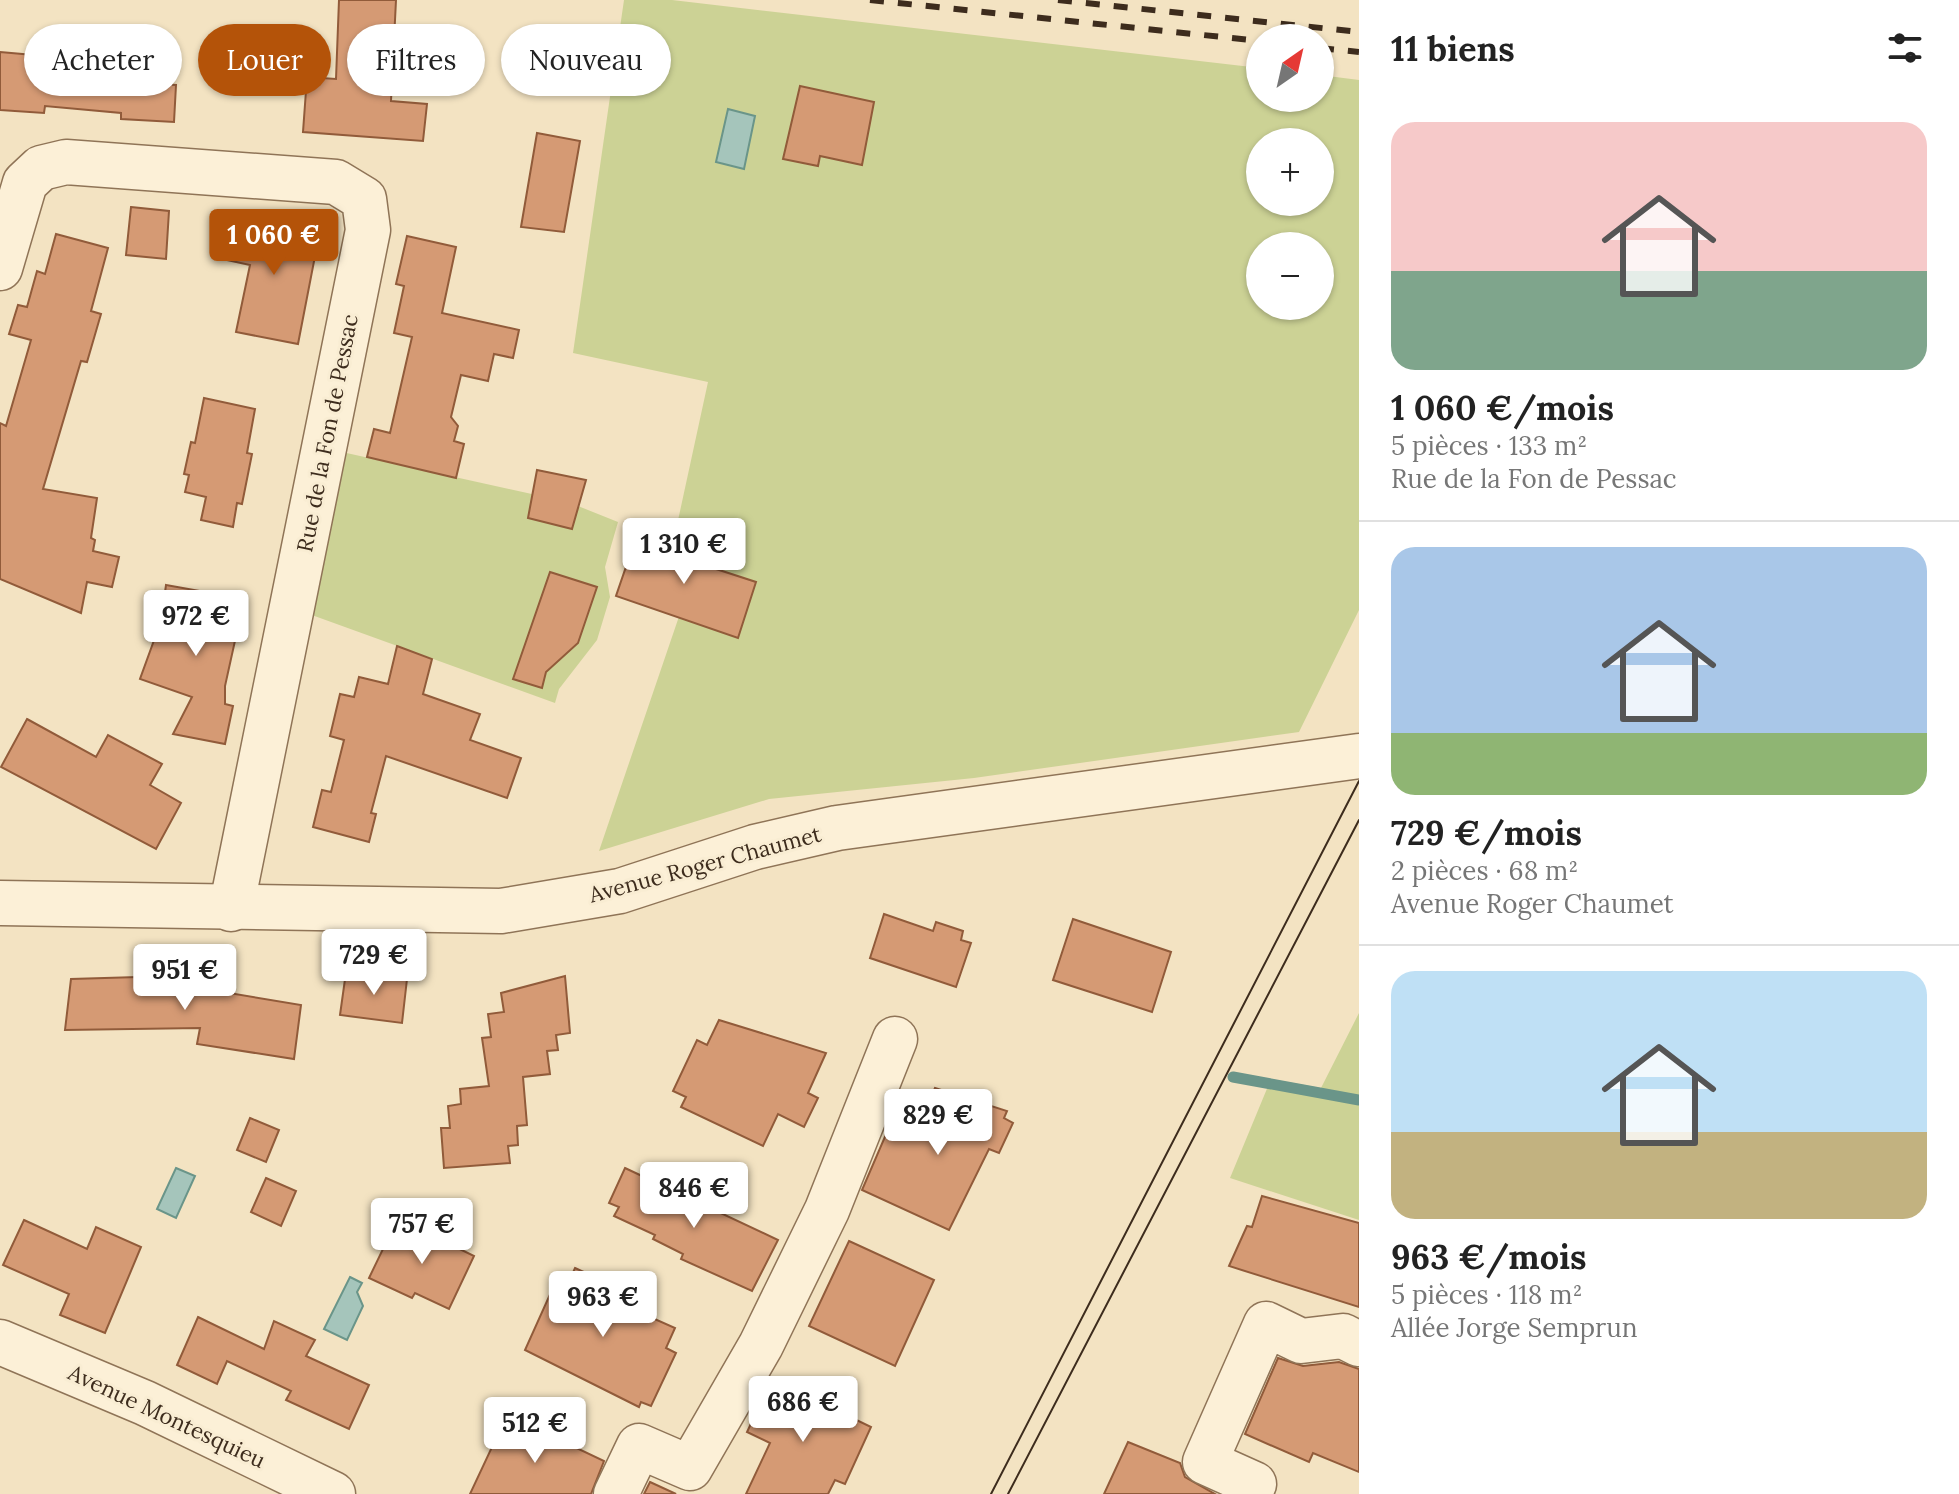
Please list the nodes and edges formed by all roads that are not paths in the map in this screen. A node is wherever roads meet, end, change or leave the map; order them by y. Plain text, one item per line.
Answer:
1 (0, 268) edge
2 (1359, 756) edge
3 (0, 903) edge
4 (231, 909) junction
5 (895, 1039) dead end
6 (0, 1342) edge
7 (1359, 1344) edge
8 (333, 1494) edge
9 (616, 1494) edge
10 (1249, 1494) edge

1 - 4 street, Rue de la Fon de Pessac
2 - 4 street, Avenue Roger Chaumet
3 - 4 street, Avenue Roger Chaumet
5 - 9 street
6 - 8 street, Avenue Montesquieu
7 - 10 street

